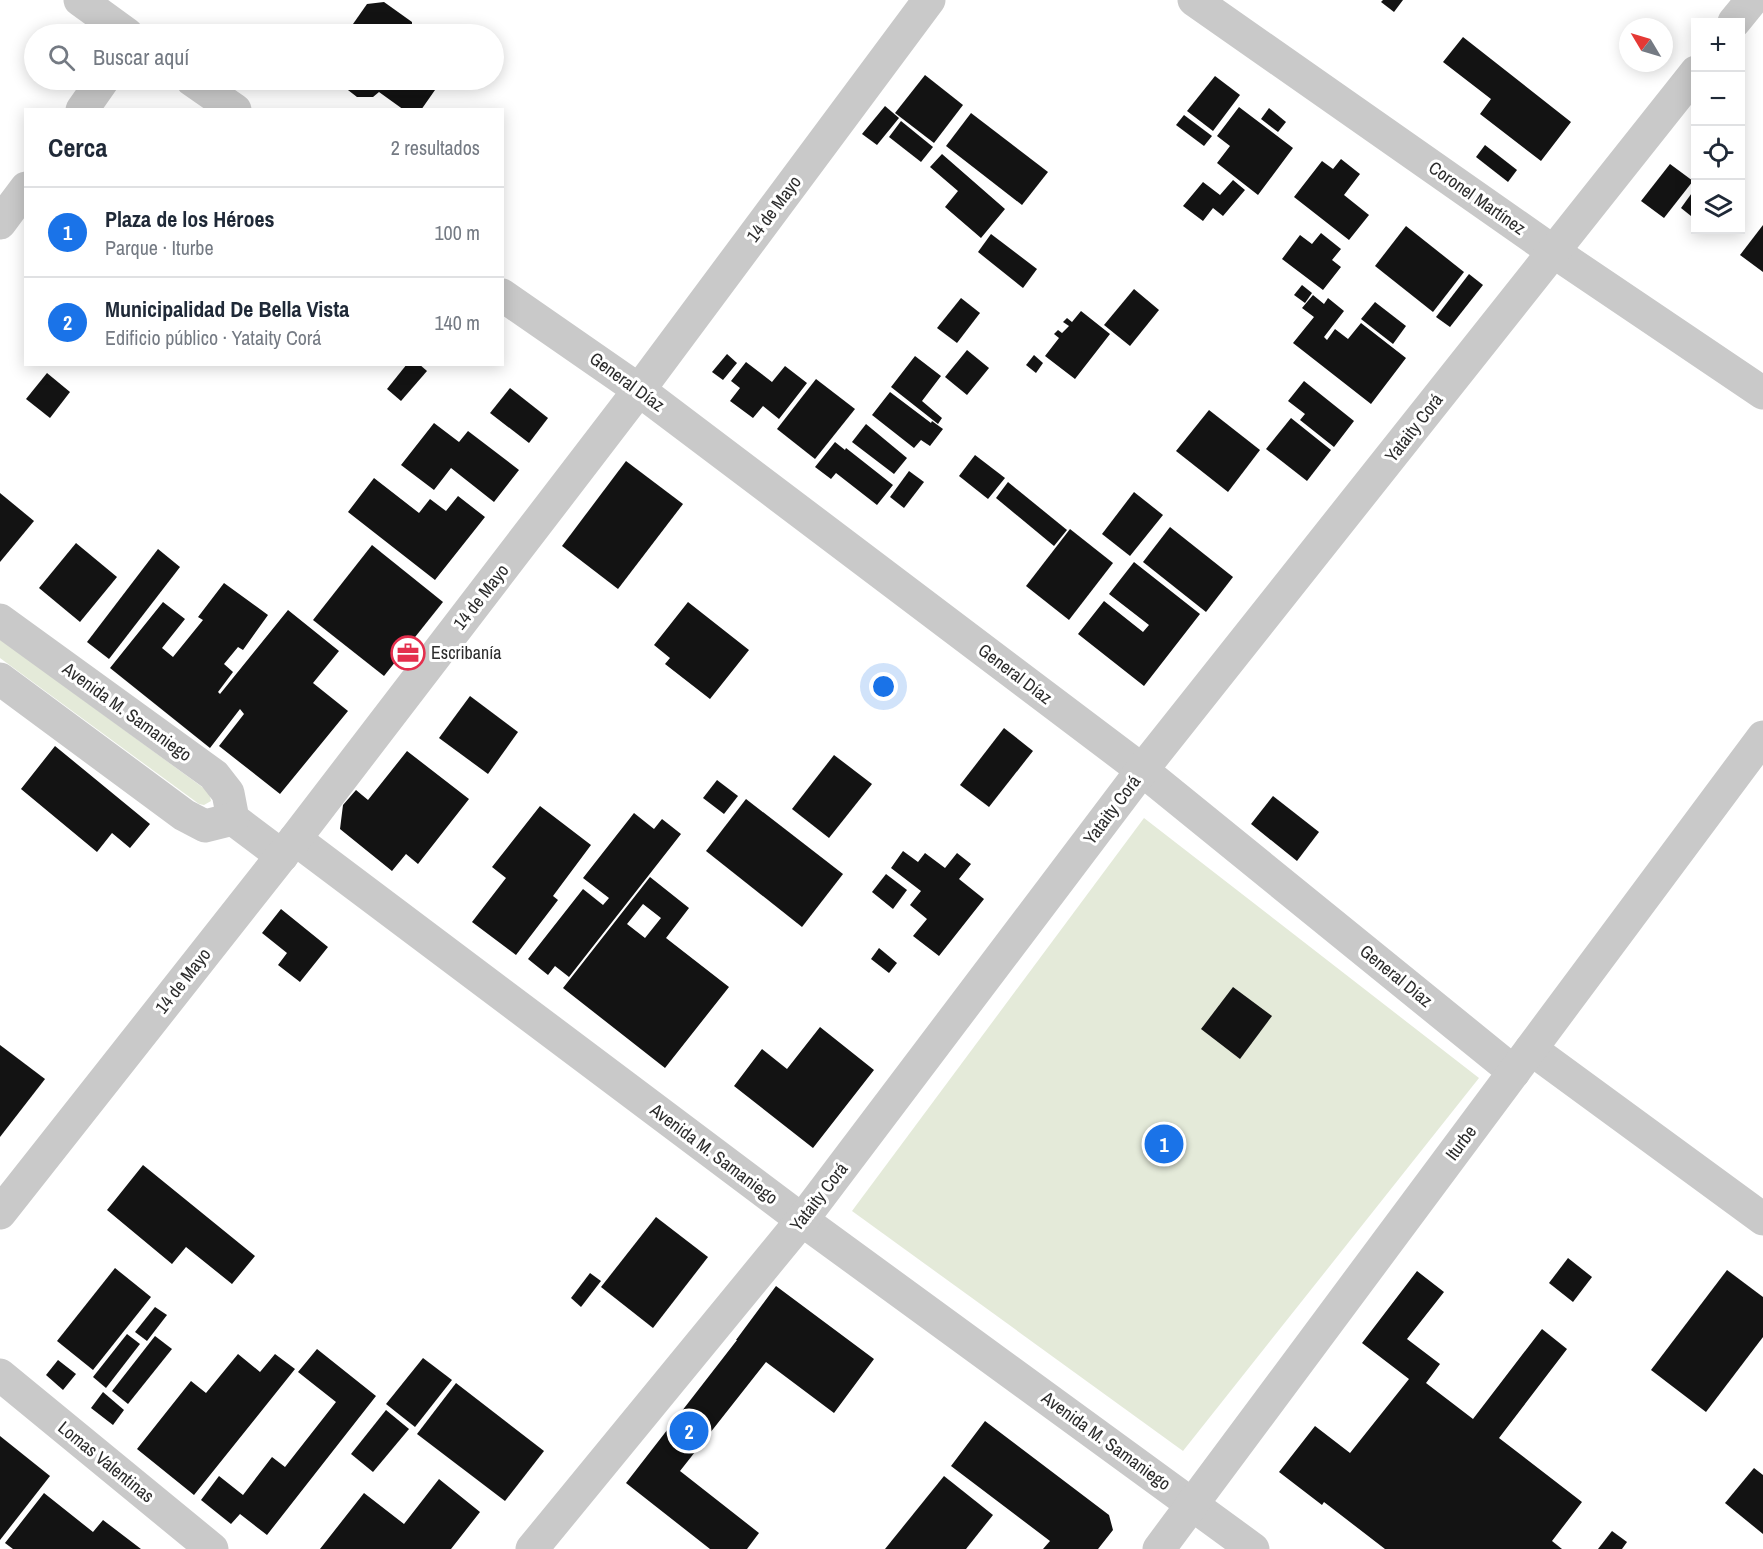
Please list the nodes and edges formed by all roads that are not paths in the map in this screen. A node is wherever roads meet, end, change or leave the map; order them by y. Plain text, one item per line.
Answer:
1 (80, 0) edge
2 (929, 0) edge
3 (1194, 0) edge
4 (1752, 0) edge
5 (1737, 18) edge
6 (113, 24) edge
7 (1691, 77) edge
8 (96, 90) edge
9 (206, 90) edge
10 (83, 108) edge
11 (232, 108) edge
12 (24, 191) edge
13 (0, 223) edge
14 (1554, 252) junction
15 (504, 296) edge
16 (639, 390) junction
17 (1763, 393) edge
18 (0, 620) edge
19 (0, 679) edge
20 (1763, 737) edge
21 (1142, 770) junction
22 (233, 819) junction
23 (288, 848) junction
24 (1523, 1060) junction
25 (0, 1213) edge
26 (1763, 1219) edge
27 (802, 1220) junction
28 (0, 1375) edge
29 (1192, 1504) junction
30 (212, 1549) edge
31 (532, 1549) edge
32 (1159, 1549) edge
33 (1253, 1549) edge

1 - 6 street
2 - 16 street, 14 de Mayo
3 - 14 street, Coronel Martínez
4 - 5 street
7 - 14 street, Yataity Corá
8 - 10 street
9 - 11 street
12 - 13 street
14 - 17 street, Coronel Martínez
14 - 21 street, Yataity Corá
15 - 16 street, General Díaz
16 - 21 street, General Díaz
16 - 23 street, 14 de Mayo
18 - 22 street, Avenida M. Samaniego
19 - 22 street
20 - 24 street, Iturbe
21 - 24 street, General Díaz
21 - 27 street, Yataity Corá
22 - 23 street, Avenida M. Samaniego
23 - 25 street, 14 de Mayo
23 - 27 street, Avenida M. Samaniego
24 - 26 street, General Díaz
24 - 29 street, Iturbe
27 - 29 street, Avenida M. Samaniego
27 - 31 street, Yataity Corá
28 - 30 street, Lomas Valentinas
29 - 32 street, Iturbe
29 - 33 street, Avenida M. Samaniego

